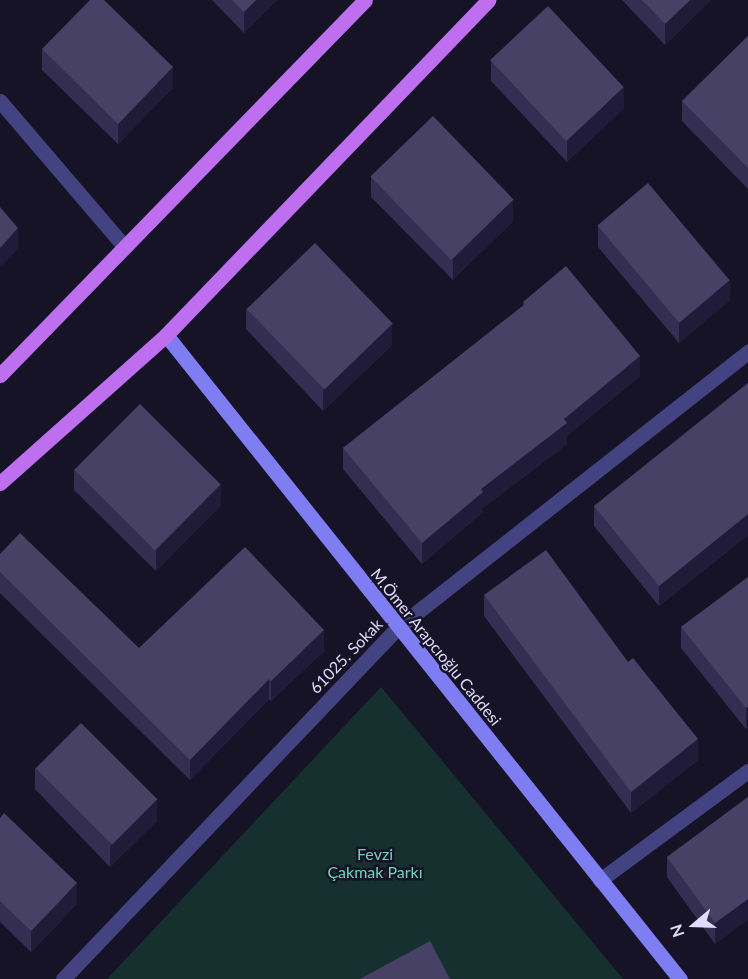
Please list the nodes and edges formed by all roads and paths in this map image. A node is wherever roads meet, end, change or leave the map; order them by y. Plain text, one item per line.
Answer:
1 (365, 0) edge
2 (488, 0) edge
3 (0, 101) edge
4 (123, 245) junction
5 (166, 335) junction
6 (748, 352) edge
7 (0, 375) edge
8 (0, 483) edge
9 (397, 628) junction
10 (748, 771) edge
11 (600, 880) junction
12 (63, 979) edge
13 (680, 979) edge

1 - 4 main road
2 - 5 main road
3 - 4 street
4 - 7 main road
5 - 8 main road
5 - 9 street, M.Ömer Arapcıoğlu Caddesi
6 - 9 street, 61025. Sokak
9 - 11 street, M.Ömer Arapcıoğlu Caddesi
9 - 12 street, 61025. Sokak
10 - 11 street
11 - 13 street, M.Ömer Arapcıoğlu Caddesi

